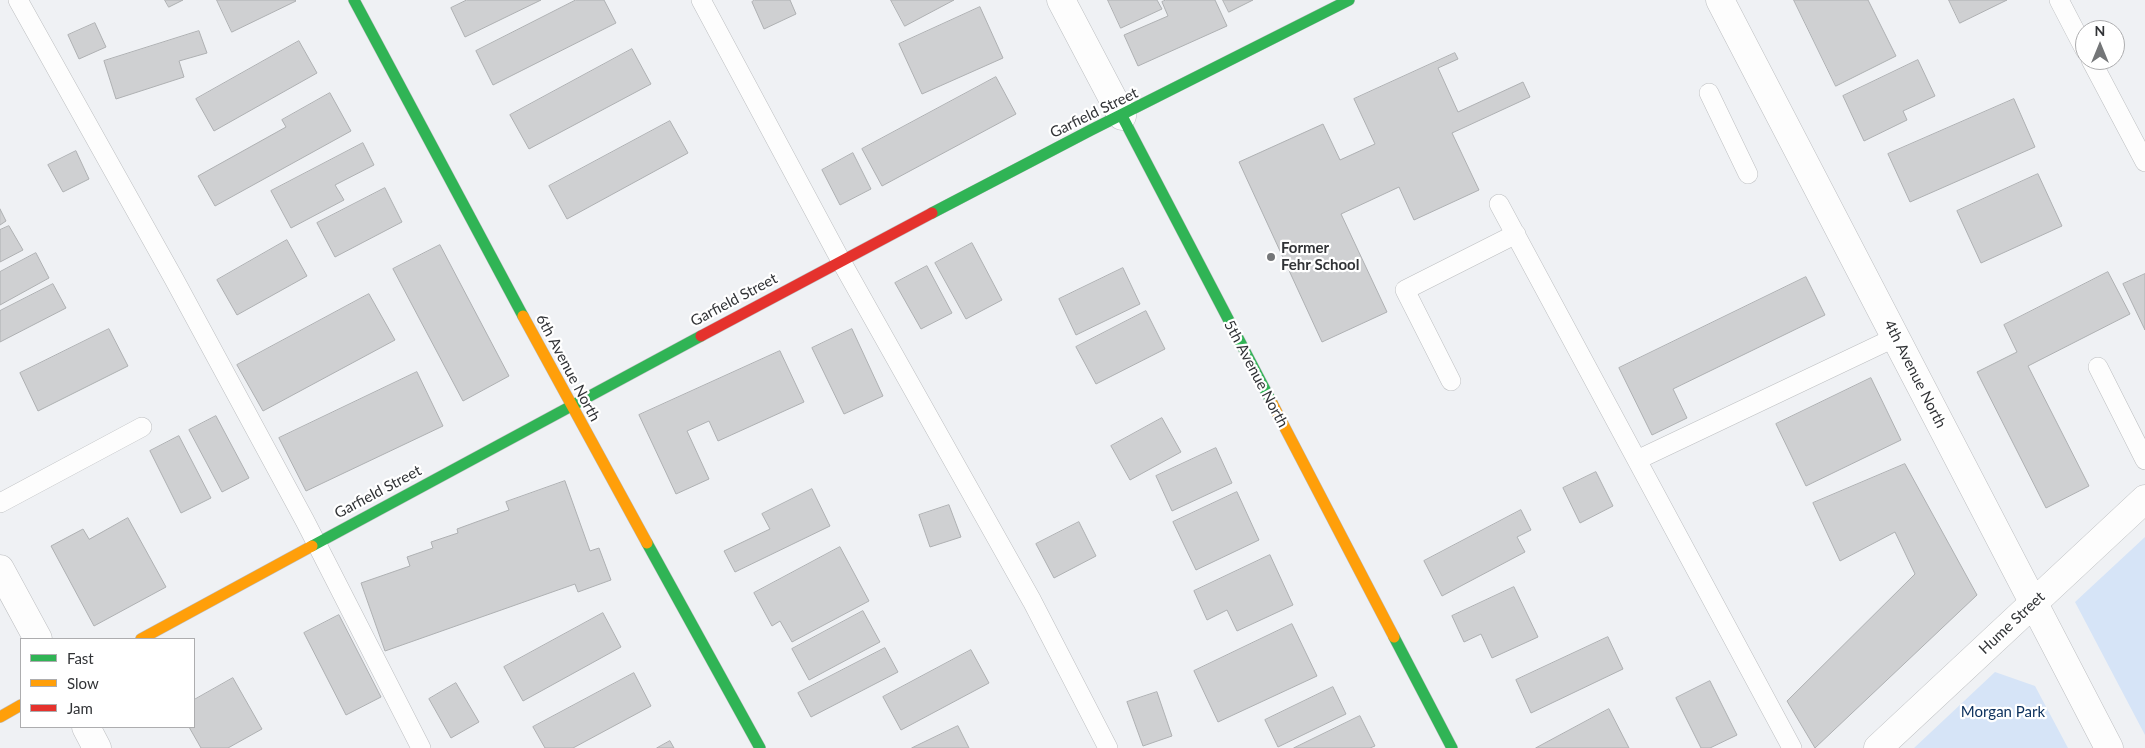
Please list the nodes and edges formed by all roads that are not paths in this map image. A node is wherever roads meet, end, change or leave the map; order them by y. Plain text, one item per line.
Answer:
1 (18, 0) edge
2 (354, 0) edge
3 (701, 0) edge
4 (1062, 0) edge
5 (1348, 0) edge
6 (1720, 0) edge
7 (2059, 0) edge
8 (2075, 31) edge
9 (2096, 70) edge
10 (1709, 93) dead end
11 (1122, 116) junction
12 (2145, 162) edge
13 (1748, 174) dead end
14 (1499, 204) dead end
15 (1516, 234) junction
16 (841, 261) junction
17 (1896, 337) junction
18 (2098, 367) dead end
19 (1450, 381) dead end
20 (571, 404) junction
21 (142, 427) dead end
22 (1637, 460) junction
23 (2145, 460) edge
24 (2145, 499) edge
25 (0, 503) edge
26 (316, 542) junction
27 (0, 569) edge
28 (2034, 603) junction
29 (37, 638) edge
30 (143, 638) edge
31 (20, 706) edge
32 (0, 717) edge
33 (87, 728) edge
34 (97, 748) edge
35 (421, 748) edge
36 (760, 748) edge
37 (1108, 748) edge
38 (1452, 748) edge
39 (1792, 748) edge
40 (1878, 748) edge
41 (2109, 748) edge

1 - 26 lane
2 - 20 street, 6th Avenue North
3 - 16 lane
4 - 11 street, 5th Avenue North
5 - 11 street, Garfield Street
6 - 17 street, 4th Avenue North
7 - 8 lane
9 - 12 lane
10 - 13 lane
11 - 16 street, Garfield Street
11 - 38 street, 5th Avenue North
14 - 15 lane
15 - 19 lane
15 - 22 lane
16 - 20 street, Garfield Street
16 - 37 lane
17 - 22 lane
17 - 28 street, 4th Avenue North
18 - 23 lane
20 - 26 street, Garfield Street
20 - 36 street, 6th Avenue North
21 - 25 lane
22 - 39 lane
24 - 28 street, Hume Street
26 - 30 street, Garfield Street
26 - 35 lane
27 - 29 street
28 - 40 street, Hume Street
28 - 41 street, 4th Avenue North
31 - 32 street
33 - 34 street

